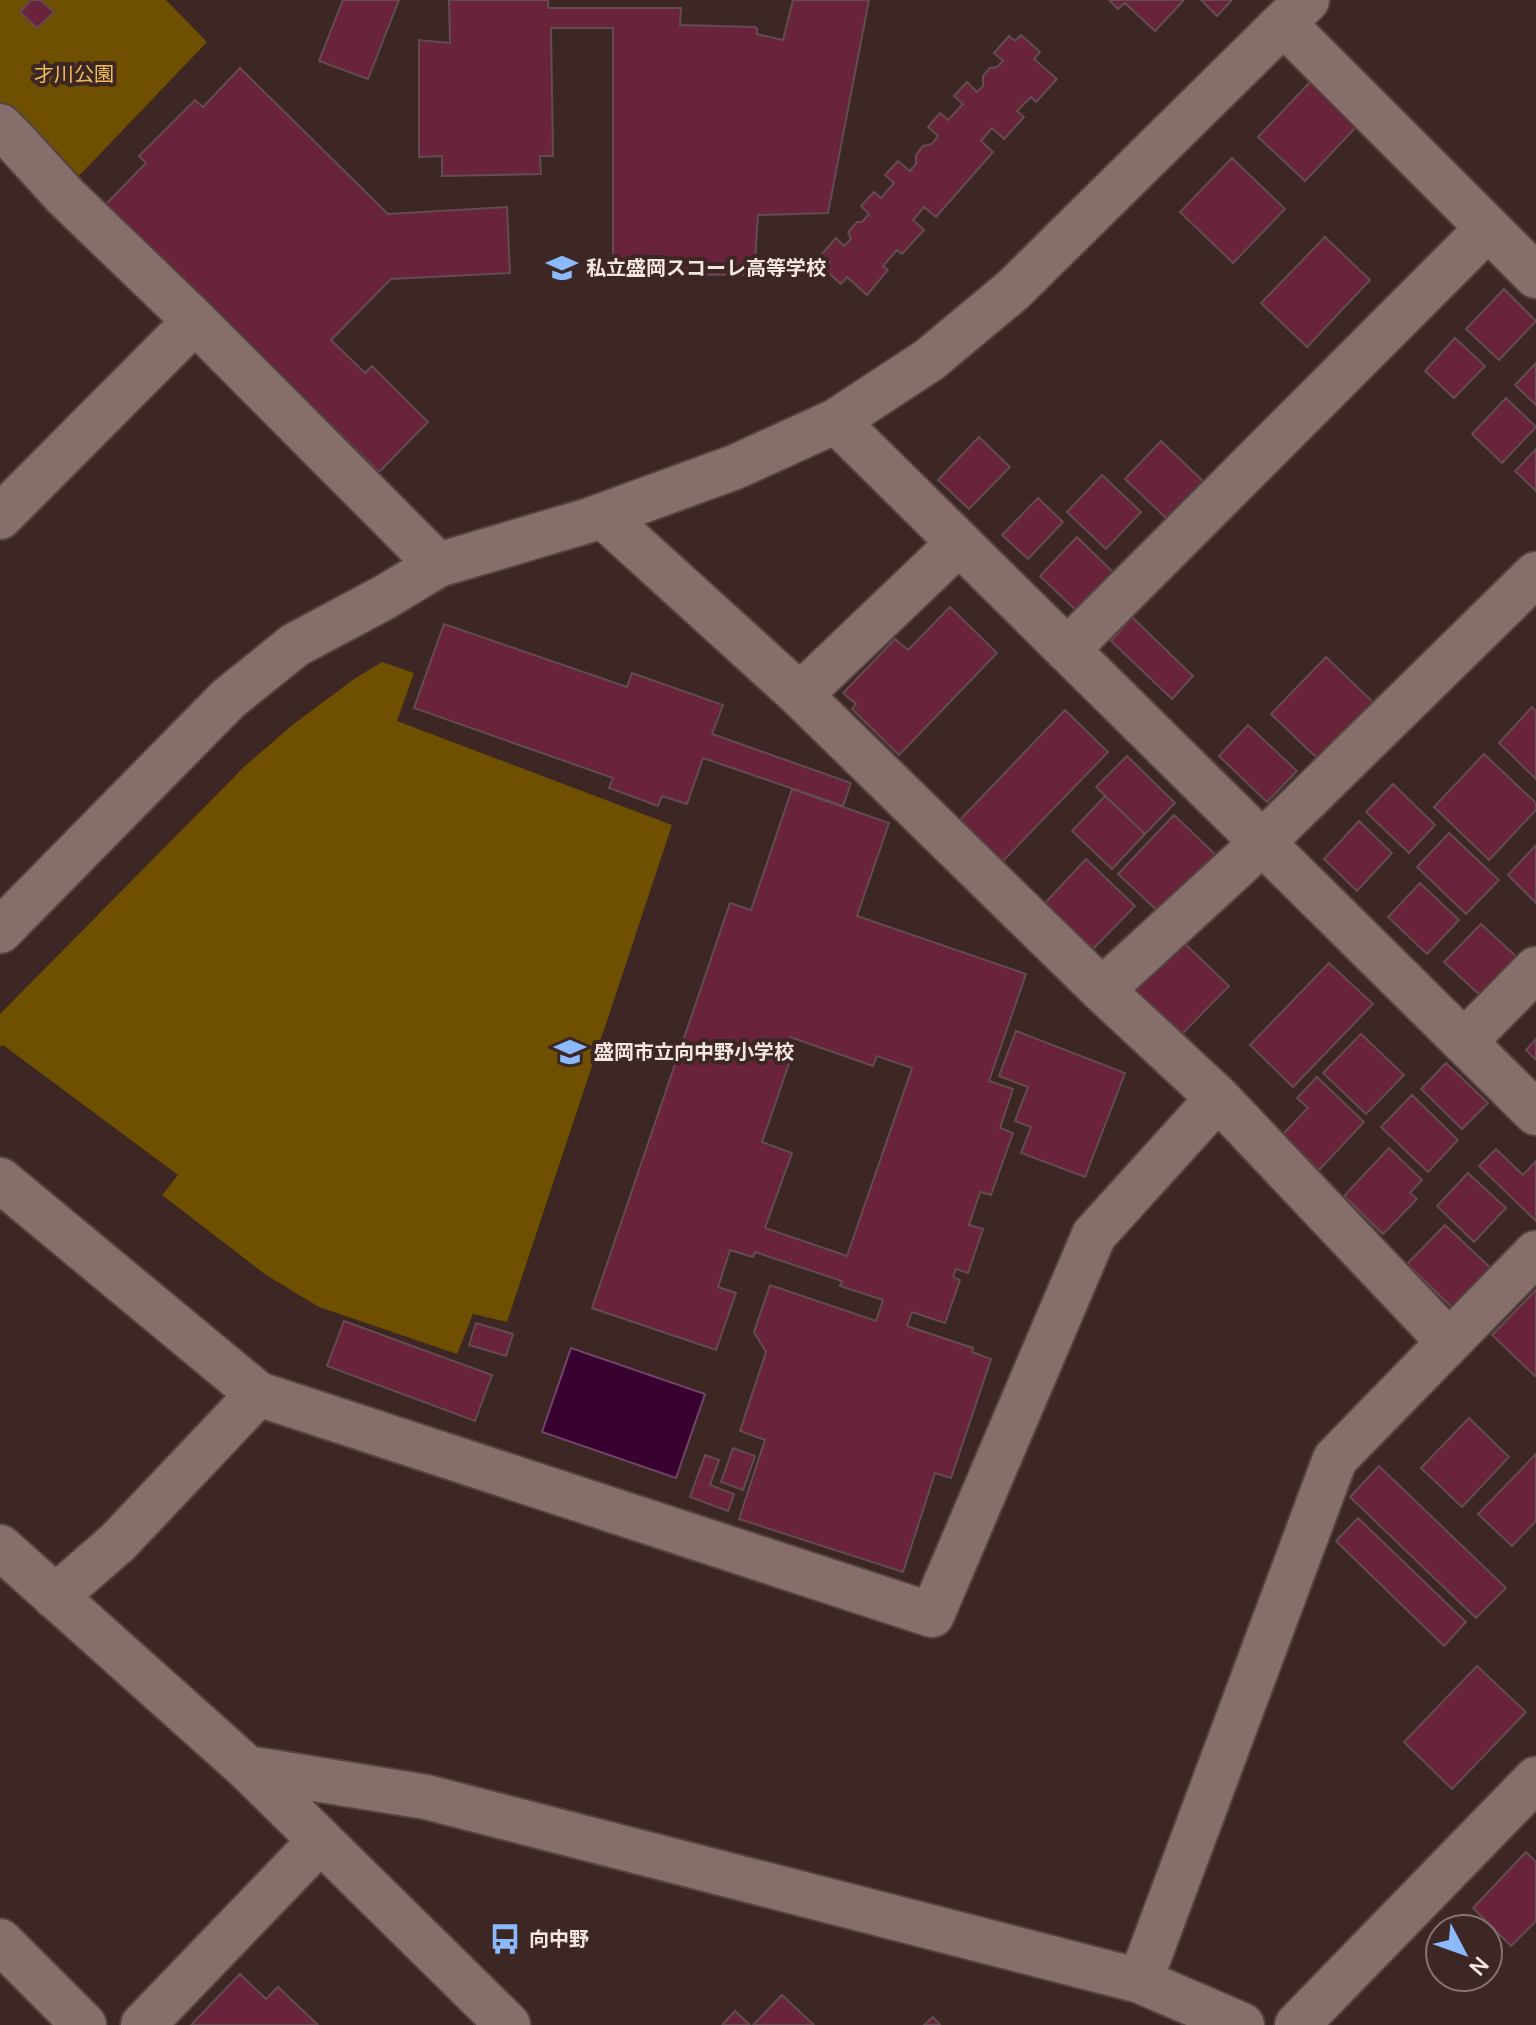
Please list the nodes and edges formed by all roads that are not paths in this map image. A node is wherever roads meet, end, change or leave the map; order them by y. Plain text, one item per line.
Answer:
1 (1295, 12) edge
2 (5, 141) edge
3 (1488, 228) junction
4 (1536, 276) edge
5 (195, 321) junction
6 (836, 421) junction
7 (603, 516) junction
8 (0, 517) edge
9 (959, 543) junction
10 (438, 565) junction
11 (1536, 574) edge
12 (1067, 650) junction
13 (800, 695) junction
14 (1262, 843) junction
15 (0, 931) edge
16 (1536, 969) edge
17 (1102, 990) junction
18 (1464, 1042) junction
19 (1218, 1098) junction
20 (1536, 1113) edge
21 (0, 1180) edge
22 (1536, 1253) edge
23 (1449, 1342) junction
24 (258, 1394) junction
25 (0, 1547) edge
26 (55, 1597) junction
27 (247, 1768) junction
28 (1536, 1779) edge
29 (320, 1841) junction
30 (0, 1941) edge
31 (1140, 1981) junction
32 (84, 2025) edge
33 (143, 2025) edge
34 (508, 2025) edge
35 (1242, 2025) edge
36 (1297, 2025) edge

1 - 3 street
1 - 6 street
2 - 5 street
3 - 4 street
3 - 12 street
5 - 8 street
5 - 10 street
6 - 7 street
6 - 9 street
7 - 10 street
7 - 13 street
9 - 12 street
9 - 13 street
10 - 15 street
11 - 14 street
12 - 14 street
13 - 17 street
14 - 17 street
14 - 18 street
16 - 18 street
17 - 19 street
18 - 20 street
19 - 23 street
19 - 24 street
21 - 24 street
22 - 23 street
23 - 31 street
24 - 26 street
25 - 26 street
26 - 27 street
27 - 29 street
27 - 31 street
28 - 36 street
29 - 33 street
29 - 34 street
30 - 32 street
31 - 35 street

